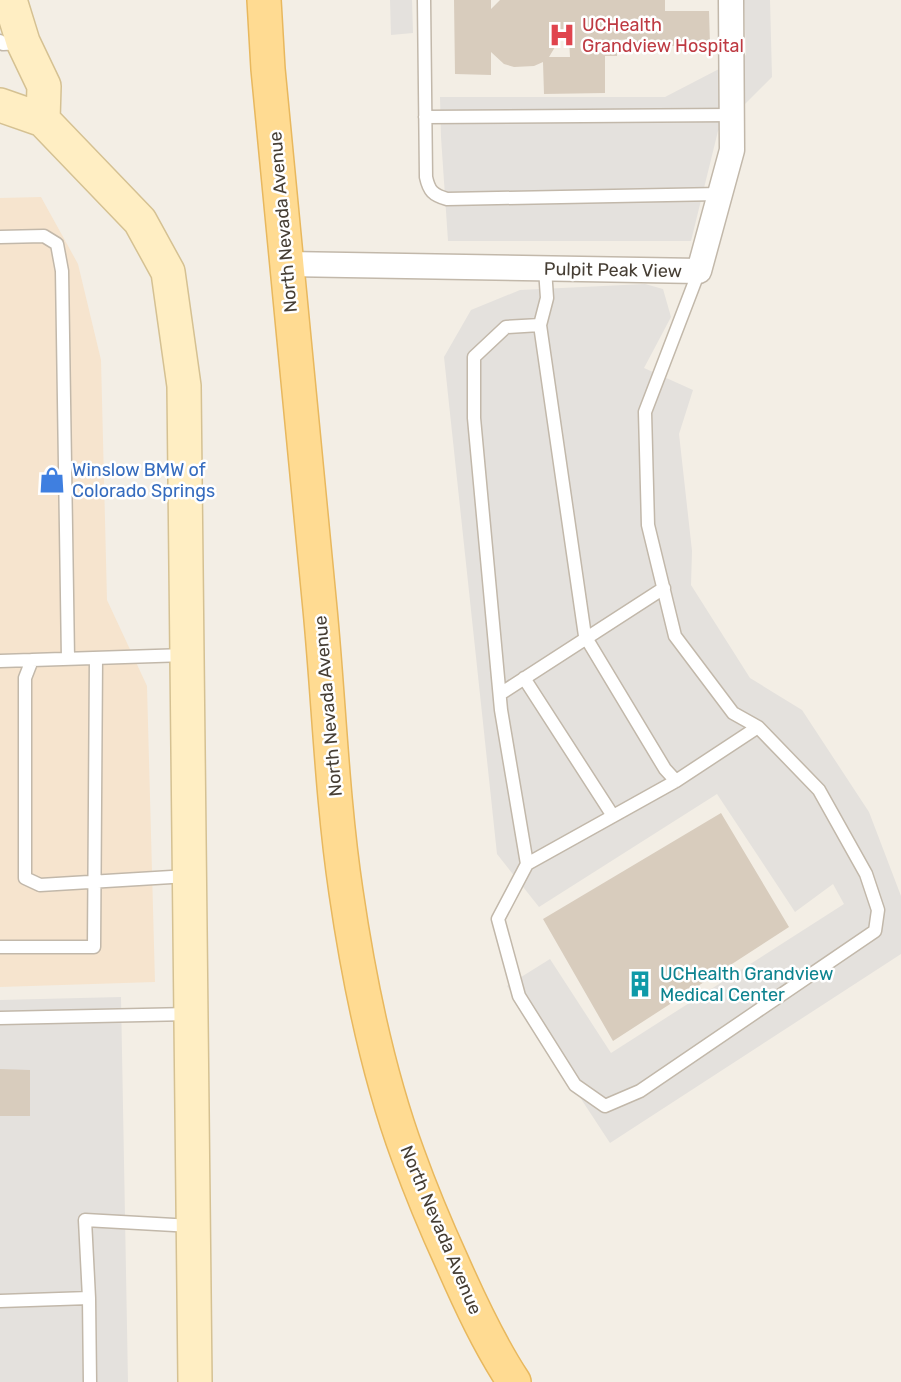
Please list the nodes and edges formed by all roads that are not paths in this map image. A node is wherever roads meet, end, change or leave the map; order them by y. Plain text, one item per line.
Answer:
1 (10, 0) edge
2 (264, 0) edge
3 (424, 0) edge
4 (731, 0) edge
5 (11, 42) edge
6 (0, 105) edge
7 (733, 115) junction
8 (425, 117) junction
9 (43, 120) junction
10 (720, 194) junction
11 (0, 237) edge
12 (287, 264) junction
13 (546, 269) junction
14 (699, 271) junction
15 (540, 325) junction
16 (664, 588) junction
17 (587, 638) junction
18 (187, 654) junction
19 (96, 658) junction
20 (68, 659) junction
21 (33, 660) junction
22 (0, 661) edge
23 (525, 678) junction
24 (500, 694) junction
25 (758, 728) junction
26 (676, 781) junction
27 (613, 816) junction
28 (527, 864) junction
29 (189, 876) junction
30 (94, 882) junction
31 (0, 947) edge
32 (191, 1014) junction
33 (0, 1018) edge
34 (193, 1226) junction
35 (89, 1298) junction
36 (0, 1301) edge
37 (90, 1382) edge
38 (195, 1382) edge
39 (513, 1382) edge

1 - 5 main road
2 - 12 main road, North Nevada Avenue
3 - 8 lane
4 - 7 street, Pulpit Peak View
5 - 9 main road
6 - 9 main road
7 - 8 lane
7 - 10 street, Pulpit Peak View
8 - 10 lane
9 - 18 main road
10 - 14 street, Pulpit Peak View
11 - 20 lane
12 - 13 street, Pulpit Peak View
12 - 39 main road, North Nevada Avenue
13 - 14 street, Pulpit Peak View
13 - 15 lane
14 - 16 lane
15 - 17 lane
15 - 24 lane
16 - 17 lane
16 - 25 lane
17 - 23 lane
17 - 26 lane
18 - 19 lane
18 - 29 main road
19 - 20 lane
19 - 30 lane
20 - 21 lane
21 - 22 lane
21 - 30 lane
23 - 24 lane
23 - 27 lane
24 - 28 lane
25 - 26 lane
25 - 28 lane
26 - 27 lane
27 - 28 lane
29 - 30 lane
29 - 32 main road
30 - 31 lane
32 - 33 lane
32 - 34 main road
34 - 35 lane
34 - 38 main road
35 - 36 lane
35 - 37 lane

